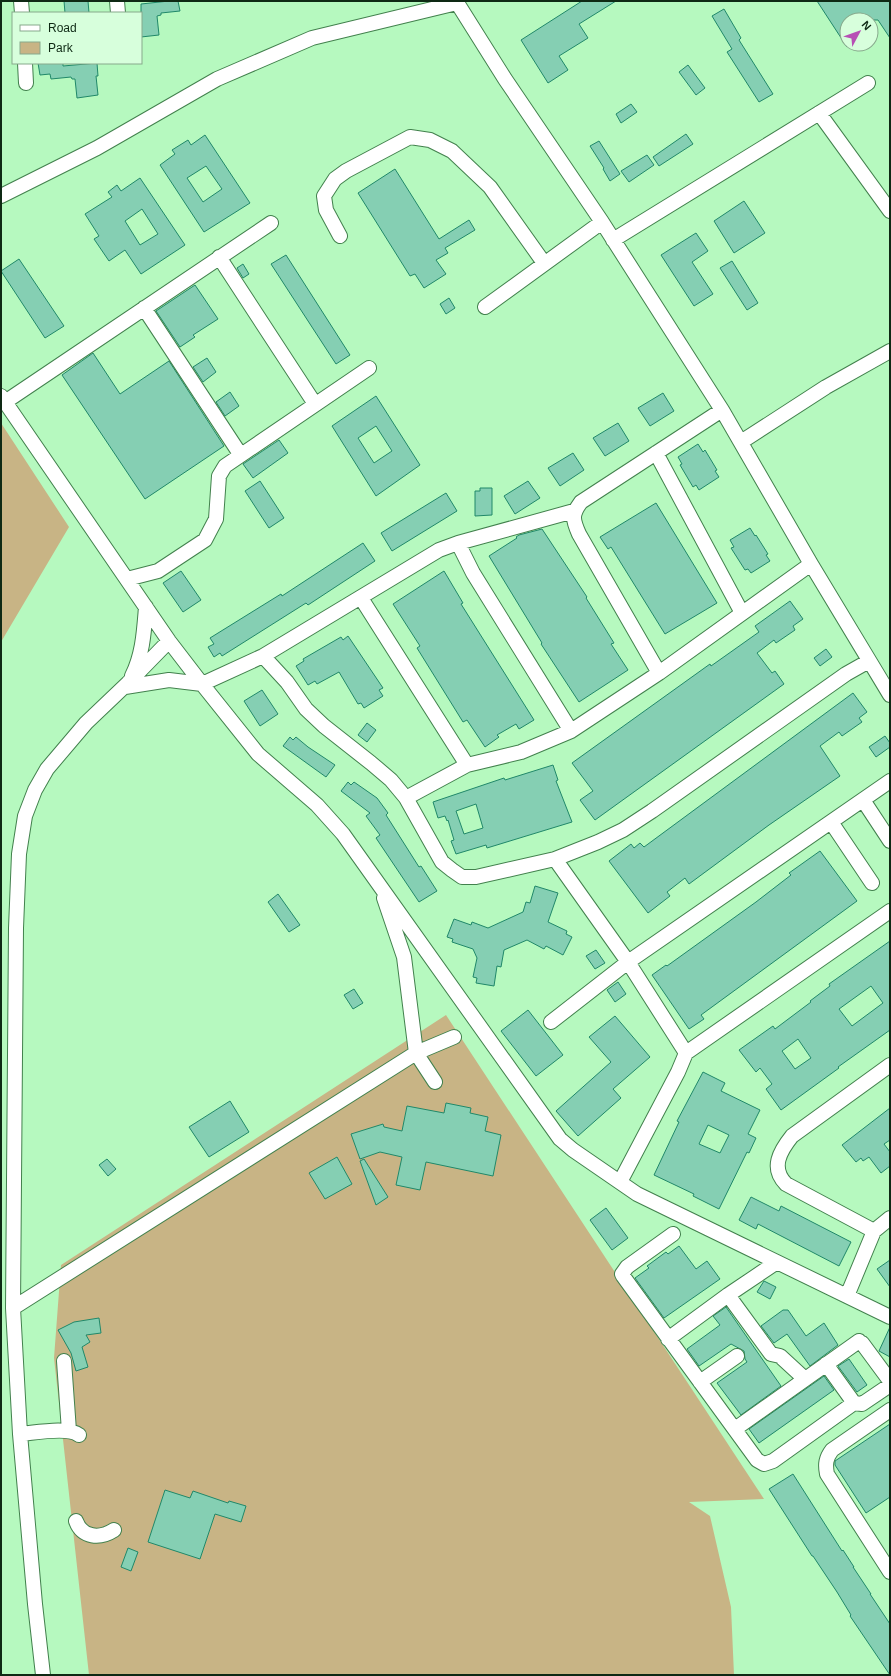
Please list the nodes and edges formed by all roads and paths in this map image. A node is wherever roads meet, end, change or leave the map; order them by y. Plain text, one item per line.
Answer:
1 (21, 1) edge
2 (117, 1) edge
3 (456, 2) edge
4 (22, 12) edge
5 (118, 12) edge
6 (25, 64) edge
7 (26, 83) dead end
8 (868, 83) dead end
9 (819, 113) junction
10 (1, 196) edge
11 (890, 211) edge
12 (602, 222) junction
13 (271, 223) dead end
14 (340, 236) dead end
15 (613, 240) junction
16 (219, 258) junction
17 (544, 263) junction
18 (485, 307) dead end
19 (144, 308) junction
20 (890, 351) edge
21 (369, 368) dead end
22 (3, 399) edge
23 (315, 404) junction
24 (722, 410) junction
25 (741, 442) junction
26 (656, 453) junction
27 (240, 454) junction
28 (574, 511) junction
29 (458, 543) junction
30 (811, 564) junction
31 (127, 580) junction
32 (361, 598) junction
33 (146, 607) junction
34 (742, 613) junction
35 (169, 642) junction
36 (263, 656) junction
37 (869, 661) junction
38 (659, 673) junction
39 (202, 684) junction
40 (127, 685) junction
41 (890, 695) edge
42 (571, 731) junction
43 (467, 765) junction
44 (890, 781) edge
45 (406, 798) junction
46 (863, 800) junction
47 (831, 822) junction
48 (890, 841) edge
49 (555, 859) junction
50 (379, 883) junction
51 (872, 883) dead end
52 (890, 911) edge
53 (628, 962) junction
54 (551, 1022) dead end
55 (454, 1037) dead end
56 (416, 1053) junction
57 (686, 1053) junction
58 (890, 1066) edge
59 (435, 1082) dead end
60 (620, 1182) junction
61 (890, 1218) edge
62 (874, 1231) junction
63 (673, 1234) dead end
64 (776, 1262) junction
65 (728, 1295) junction
66 (847, 1296) junction
67 (13, 1308) junction
68 (890, 1317) edge
69 (668, 1339) junction
70 (737, 1356) dead end
71 (64, 1362) dead end
72 (826, 1364) junction
73 (805, 1379) junction
74 (890, 1381) edge
75 (700, 1382) junction
76 (890, 1385) edge
77 (854, 1403) junction
78 (890, 1410) edge
79 (735, 1429) junction
80 (20, 1434) junction
81 (76, 1521) dead end
82 (114, 1530) dead end
83 (890, 1572) edge
84 (43, 1675) edge

1 - 4 street
2 - 5 street
3 - 10 street
3 - 12 street
6 - 7 street
8 - 9 street
9 - 11 street
9 - 15 street
12 - 15 street
12 - 17 street
13 - 16 street
14 - 17 street
15 - 24 street
16 - 19 street
16 - 23 street
17 - 18 street
19 - 22 street
19 - 27 street
20 - 25 street
21 - 23 street
22 - 31 street
23 - 27 street
24 - 25 street
24 - 26 street
25 - 30 street
26 - 28 street
26 - 34 street
27 - 31 street
28 - 29 street
28 - 38 street
29 - 32 street
29 - 42 street
30 - 34 street
30 - 37 street
31 - 33 street
32 - 36 street
32 - 43 street
33 - 35 street
33 - 40 street
34 - 38 street
35 - 39 street
35 - 40 street
36 - 39 street
36 - 45 street
37 - 41 street
37 - 49 street
38 - 42 street
39 - 40 street
39 - 50 street
40 - 67 street
42 - 43 street
43 - 45 street
44 - 46 street
45 - 49 street
46 - 47 street
46 - 48 street
47 - 51 street
47 - 53 street
49 - 53 street
50 - 56 street
50 - 60 street
52 - 57 street
53 - 54 street
53 - 57 street
55 - 56 street
56 - 59 street
56 - 67 street
57 - 60 street
58 - 62 street
60 - 64 street
61 - 62 street
62 - 66 street
63 - 69 street
64 - 65 street
64 - 66 street
65 - 69 street
65 - 73 street
66 - 68 street
67 - 80 street
69 - 75 street
70 - 75 street
71 - 80 street
72 - 73 street
72 - 74 street
72 - 77 street
73 - 79 street
75 - 79 street
76 - 77 street
77 - 79 street
78 - 83 street
80 - 84 street
81 - 82 street

